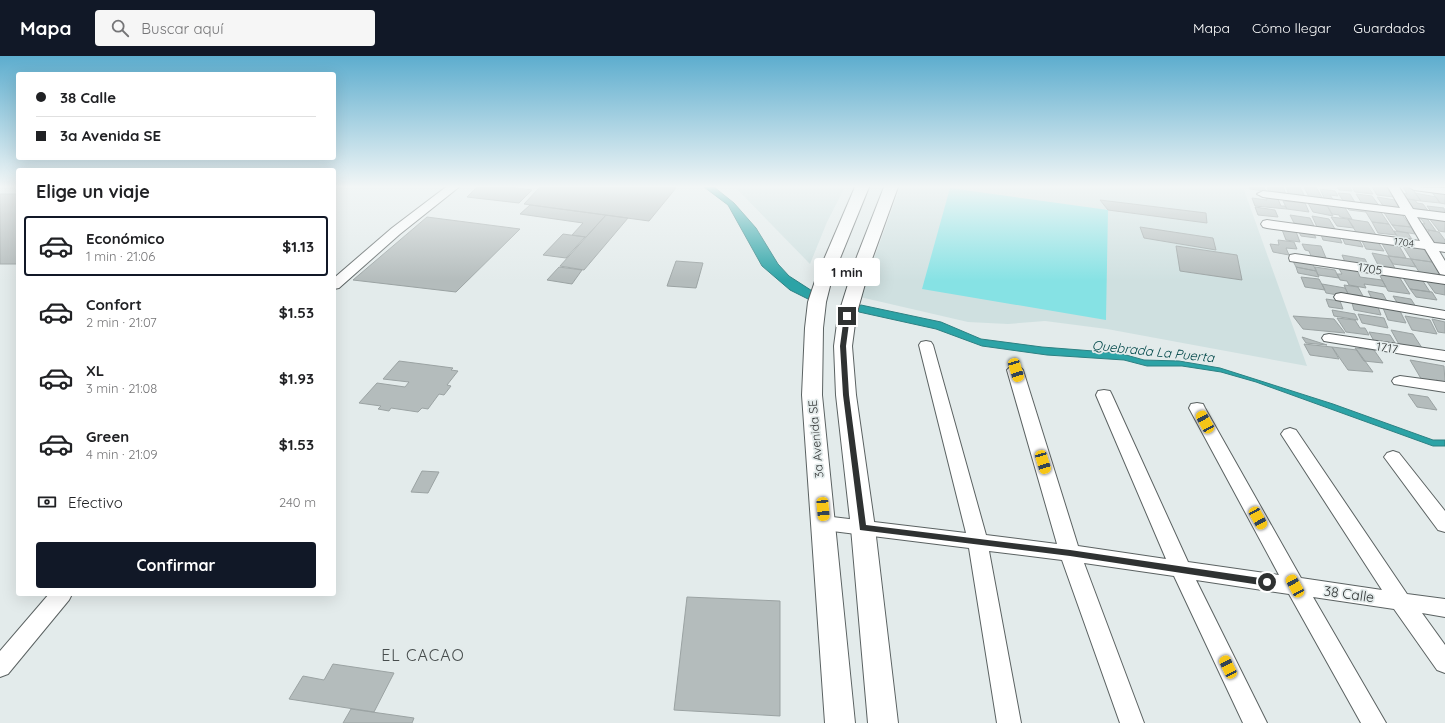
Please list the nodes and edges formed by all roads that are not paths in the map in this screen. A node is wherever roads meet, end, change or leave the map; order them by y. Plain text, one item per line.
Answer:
1 (413, 218) edge
2 (849, 218) edge
3 (879, 218) edge
4 (1412, 218) edge
5 (1267, 224) dead end
6 (1429, 246) junction
7 (1445, 248) edge
8 (1294, 258) dead end
9 (1445, 271) edge
10 (1445, 280) edge
11 (336, 283) edge
12 (1342, 297) dead end
13 (1445, 315) edge
14 (1329, 338) dead end
15 (926, 345) dead end
16 (1445, 356) edge
17 (1016, 370) dead end
18 (1400, 381) dead end
19 (1445, 387) edge
20 (1104, 395) dead end
21 (1197, 408) dead end
22 (1290, 434) dead end
23 (1393, 457) dead end
24 (824, 523) junction
25 (1445, 524) edge
26 (863, 528) junction
27 (978, 542) junction
28 (1070, 553) junction
29 (1181, 570) junction
30 (1295, 586) junction
31 (60, 596) edge
32 (1401, 602) junction
33 (1445, 608) edge
34 (3, 663) edge
35 (1445, 663) edge
36 (840, 723) edge
37 (883, 723) edge
38 (1009, 723) edge
39 (1132, 723) edge
40 (1255, 723) edge
41 (1374, 723) edge

1 - 11 street
2 - 24 street, 3a Avenida SE
3 - 26 street
4 - 6 street
5 - 6 street, 1704
6 - 7 street, 1704
6 - 9 street
8 - 10 street, 1705
12 - 13 street
14 - 16 street, 1717
15 - 27 street
17 - 28 street
18 - 19 street
20 - 29 street
21 - 30 street
22 - 32 street
23 - 25 street
24 - 26 street, 38 Calle
24 - 36 street, 3a Avenida SE
26 - 27 street, 38 Calle
26 - 37 street
27 - 28 street, 38 Calle
27 - 38 street
28 - 29 street, 38 Calle
28 - 39 street
29 - 30 street, 38 Calle
29 - 40 street
30 - 32 street, 38 Calle
30 - 41 street
31 - 34 street
32 - 33 street, 38 Calle
32 - 35 street

